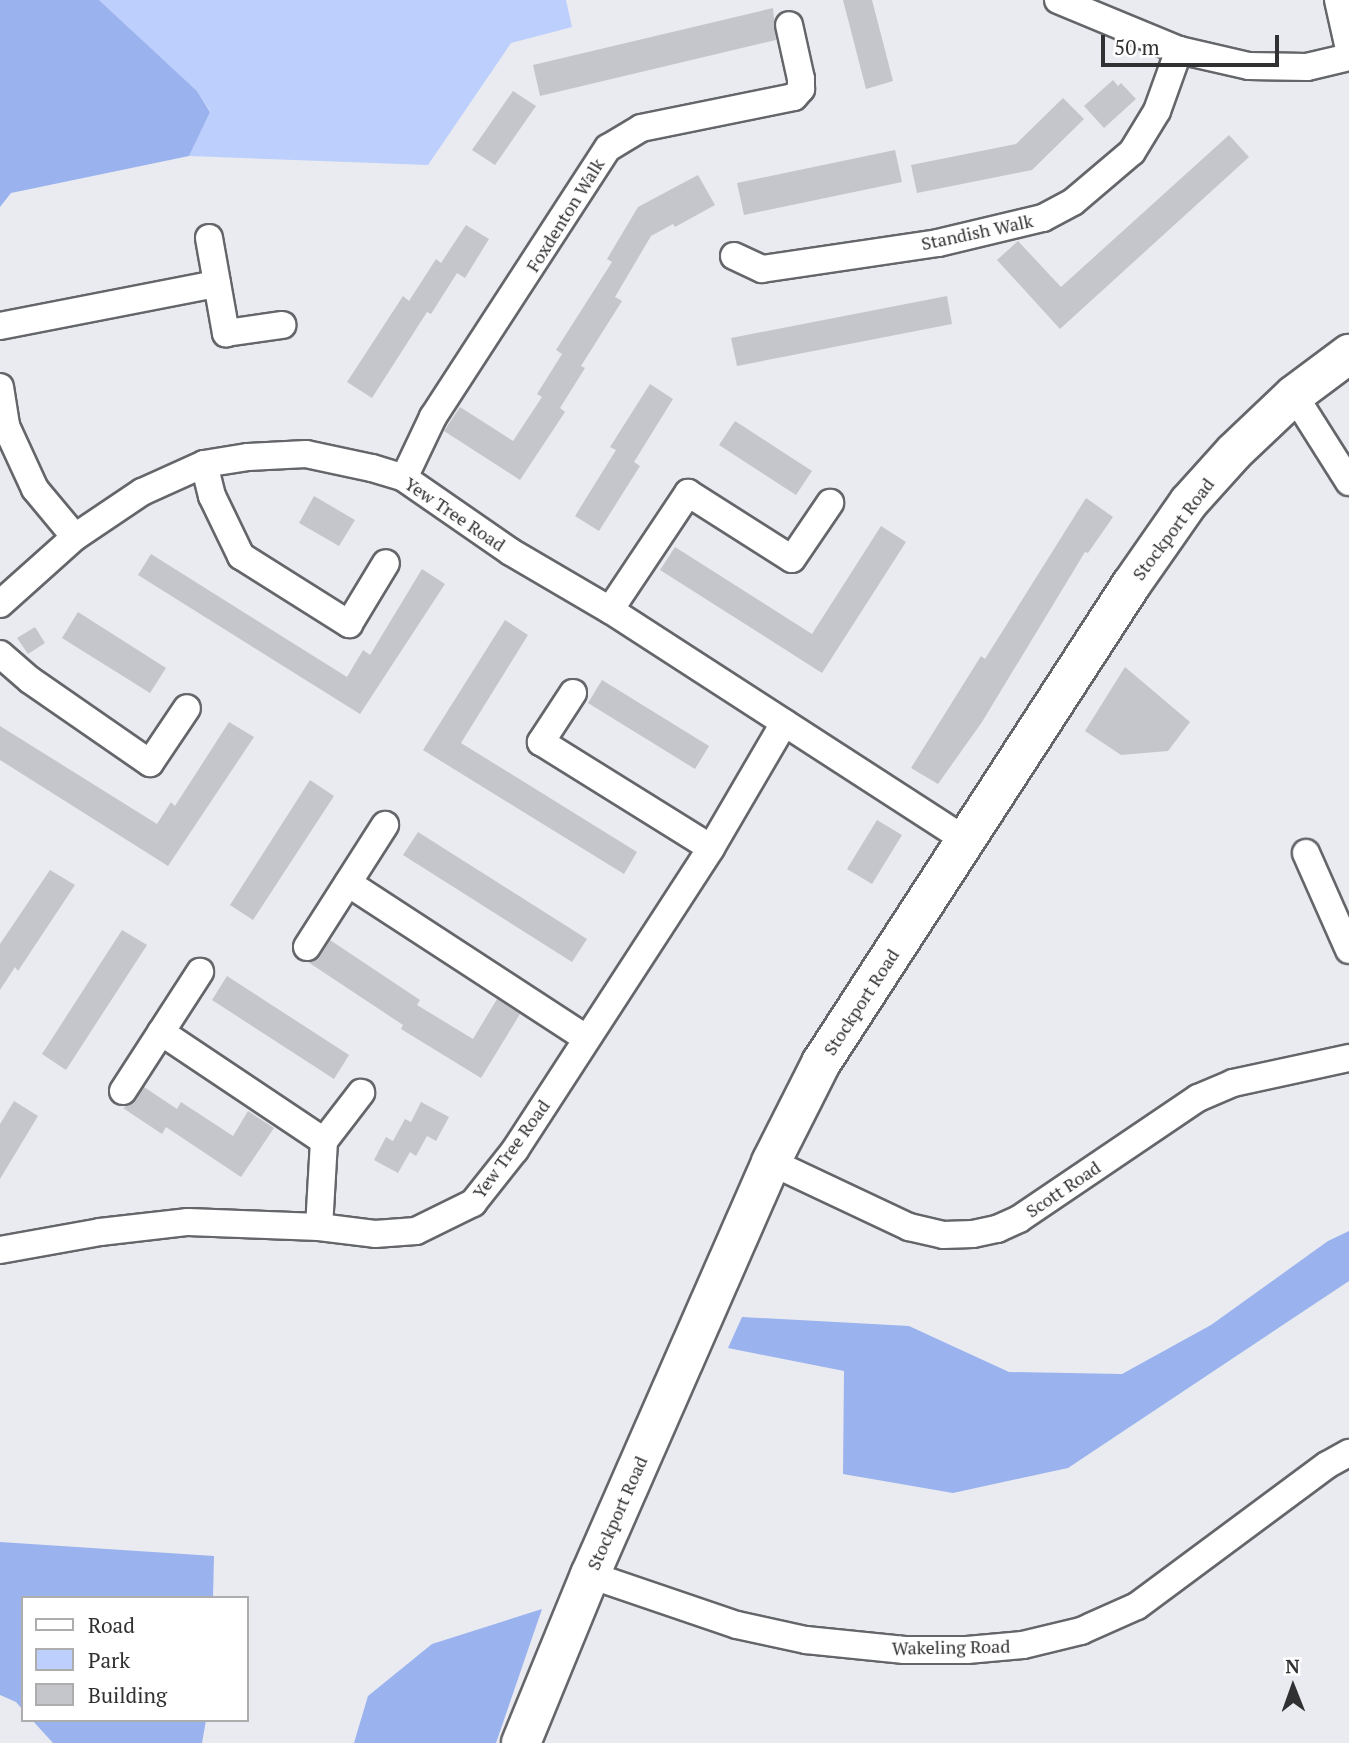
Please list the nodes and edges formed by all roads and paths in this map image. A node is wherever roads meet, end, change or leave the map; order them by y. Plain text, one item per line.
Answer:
1 (1058, 0) edge
2 (1338, 0) edge
3 (789, 25) dead end
4 (1349, 49) edge
5 (1179, 50) junction
6 (1349, 57) edge
7 (209, 238) dead end
8 (734, 256) dead end
9 (217, 284) junction
10 (282, 325) dead end
11 (0, 326) edge
12 (1349, 354) edge
13 (0, 387) edge
14 (1294, 395) junction
15 (204, 464) junction
16 (404, 478) junction
17 (1349, 482) edge
18 (830, 503) dead end
19 (75, 537) junction
20 (386, 563) dead end
21 (0, 604) edge
22 (610, 610) junction
23 (0, 654) edge
24 (573, 693) dead end
25 (187, 708) dead end
26 (784, 723) junction
27 (385, 825) dead end
28 (966, 840) junction
29 (711, 848) junction
30 (1306, 853) dead end
31 (348, 883) junction
32 (307, 947) dead end
33 (1349, 950) edge
34 (200, 972) dead end
35 (161, 1032) junction
36 (587, 1038) junction
37 (1349, 1058) edge
38 (123, 1091) dead end
39 (361, 1093) dead end
40 (324, 1141) junction
41 (771, 1162) junction
42 (319, 1227) junction
43 (0, 1250) edge
44 (1349, 1453) edge
45 (590, 1575) junction
46 (521, 1743) edge

1 - 5 street
2 - 4 street
3 - 16 street, Foxdenton Walk
5 - 6 street
5 - 8 street, Standish Walk
7 - 9 street
9 - 10 street
9 - 11 street
12 - 14 highway, Stockport Road
13 - 19 street
14 - 17 street
14 - 28 highway, Stockport Road
15 - 16 street, Yew Tree Road
15 - 19 street, Yew Tree Road
15 - 20 street
16 - 22 street, Yew Tree Road
18 - 22 street
19 - 21 street, Yew Tree Road
22 - 26 street, Yew Tree Road
23 - 25 street
24 - 29 street
26 - 28 street, Yew Tree Road
26 - 29 street, Yew Tree Road
27 - 31 street
28 - 41 highway, Stockport Road
29 - 36 street, Yew Tree Road
30 - 33 street
31 - 32 street
31 - 36 street
34 - 35 street
35 - 38 street
35 - 40 street
36 - 42 street, Yew Tree Road
37 - 41 street, Scott Road
39 - 40 street
40 - 42 street
41 - 45 highway, Stockport Road
42 - 43 street, Yew Tree Road
44 - 45 street, Wakeling Road
45 - 46 highway, Stockport Road

